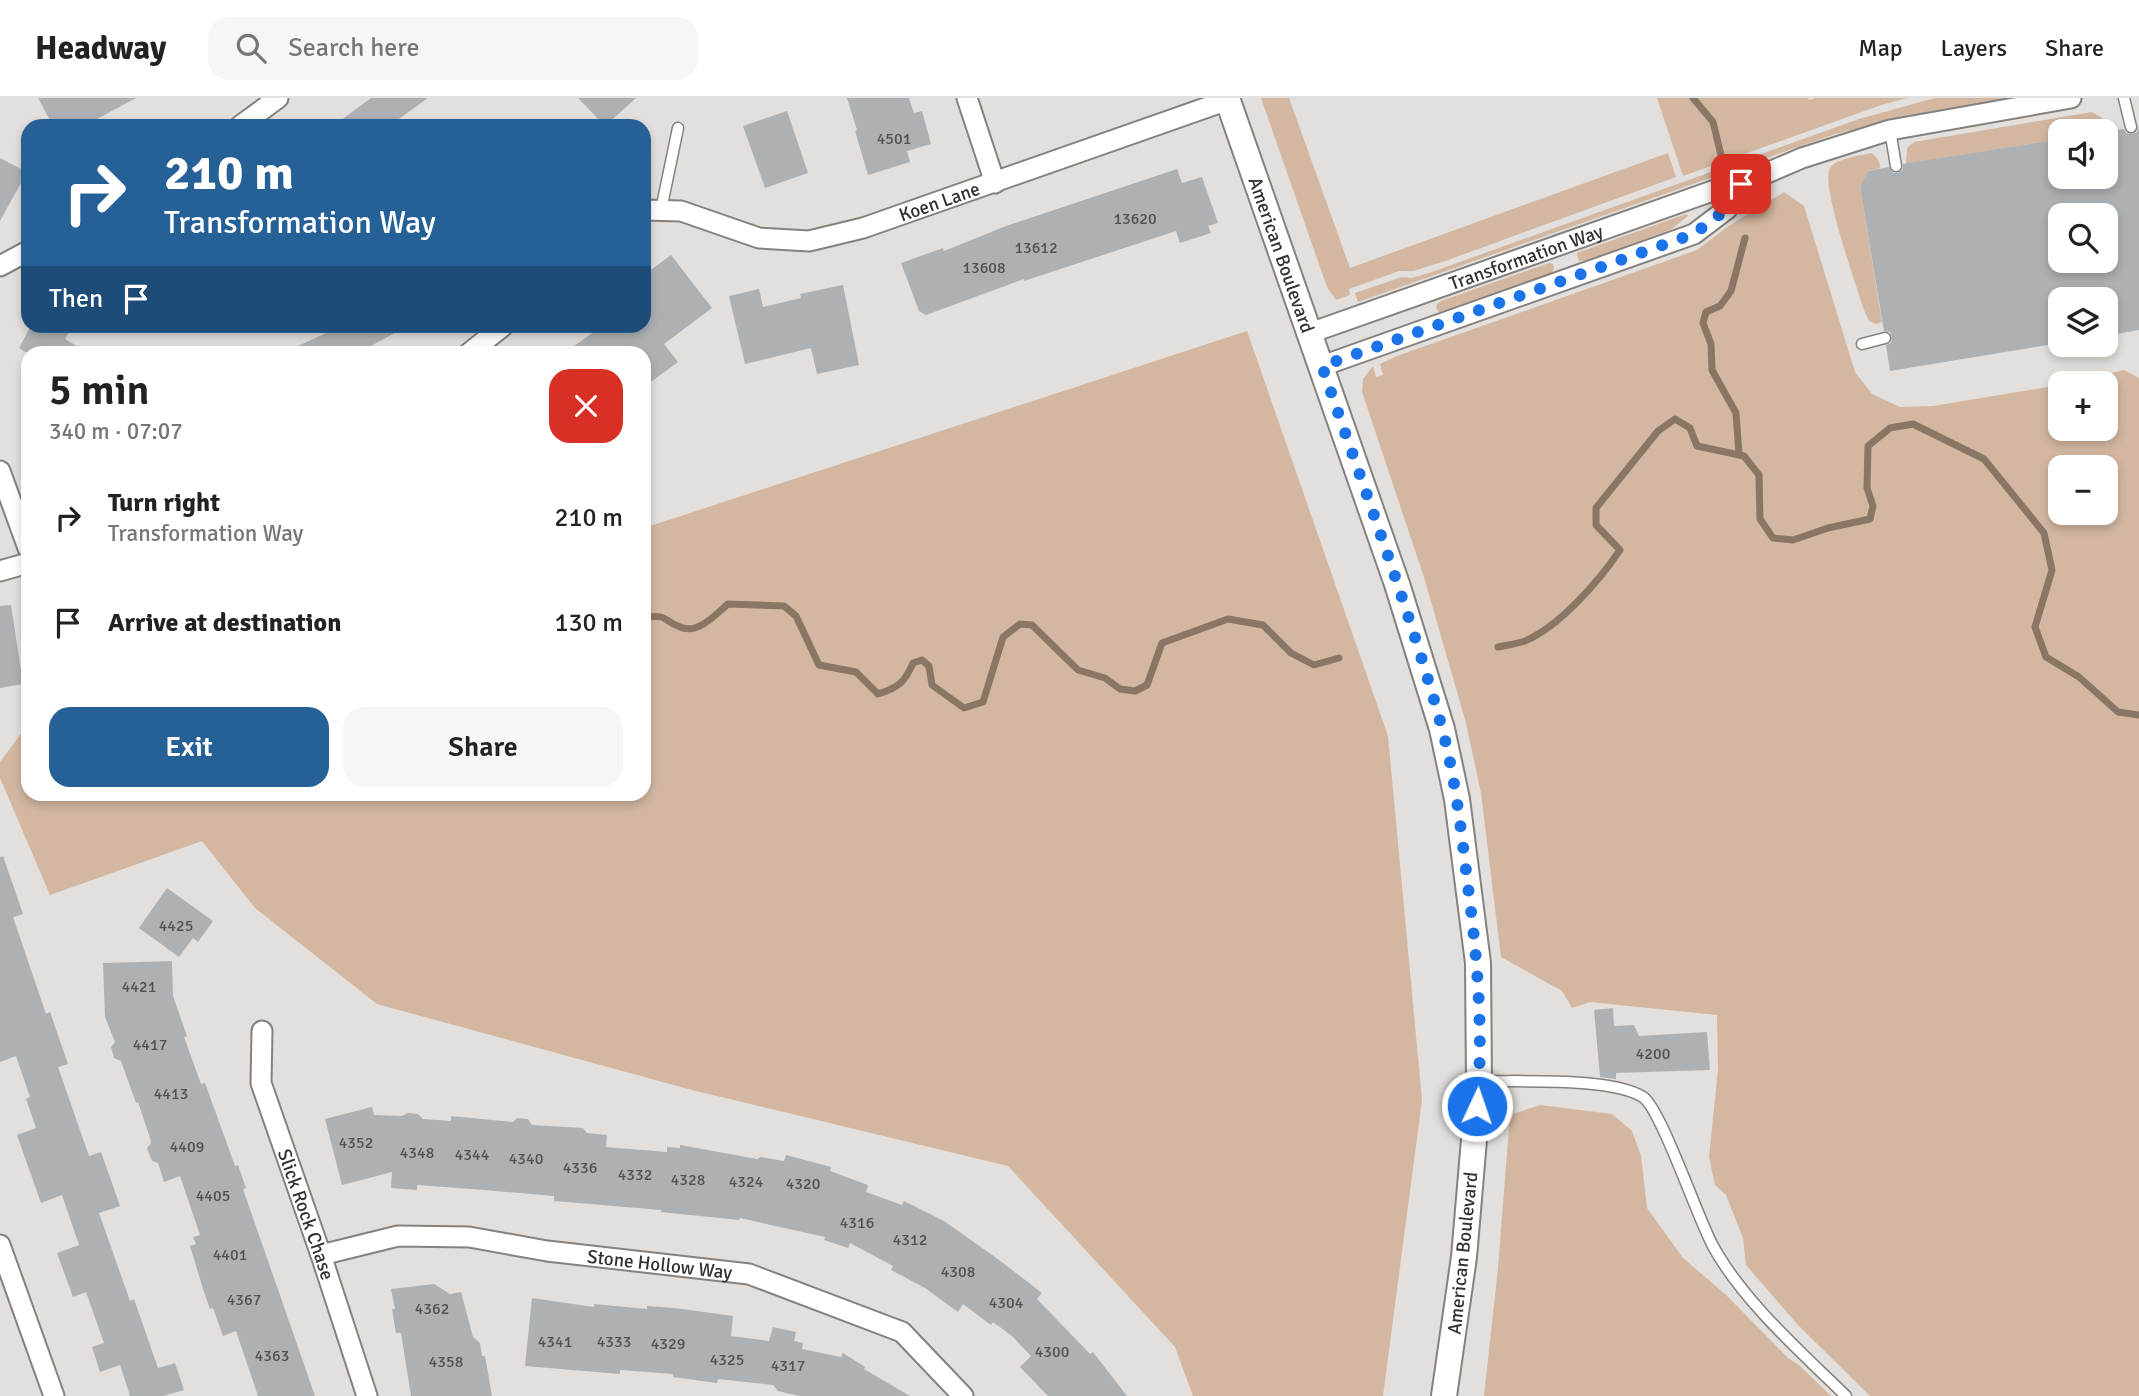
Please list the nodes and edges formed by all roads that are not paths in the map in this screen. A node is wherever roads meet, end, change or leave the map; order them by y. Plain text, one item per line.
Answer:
1 (278, 98) edge
2 (967, 98) edge
3 (2071, 98) edge
4 (2124, 98) edge
5 (1228, 99) edge
6 (250, 119) edge
7 (2131, 127) dead end
8 (678, 128) dead end
9 (1890, 130) junction
10 (1896, 166) dead end
11 (995, 183) junction
12 (1741, 184) junction
13 (652, 210) edge
14 (21, 255) edge
15 (0, 266) edge
16 (494, 333) edge
17 (1310, 333) junction
18 (1885, 338) dead end
19 (1862, 344) dead end
20 (478, 346) edge
21 (1322, 366) junction
22 (0, 471) edge
23 (21, 529) edge
24 (21, 565) edge
25 (0, 572) edge
26 (262, 1031) dead end
27 (1479, 1081) junction
28 (0, 1245) edge
29 (321, 1255) junction
30 (54, 1396) edge
31 (367, 1396) edge
32 (963, 1396) edge
33 (1444, 1396) edge
34 (1846, 1396) edge

1 - 6 street
2 - 11 street
3 - 9 street, Transformation Way
4 - 7 lane
5 - 11 street, Koen Lane
5 - 17 street, American Boulevard
8 - 13 lane
9 - 10 lane
9 - 12 street, Transformation Way
11 - 13 street, Koen Lane
12 - 17 street, Transformation Way
12 - 21 street, Transformation Way
14 - 15 street
16 - 20 street
17 - 21 street, American Boulevard
18 - 19 lane
21 - 27 street, American Boulevard
22 - 23 street
24 - 25 street
26 - 29 street, Slick Rock Chase
27 - 33 street, American Boulevard
27 - 34 lane
28 - 30 street
29 - 31 street, Slick Rock Chase
29 - 32 street, Stone Hollow Way

